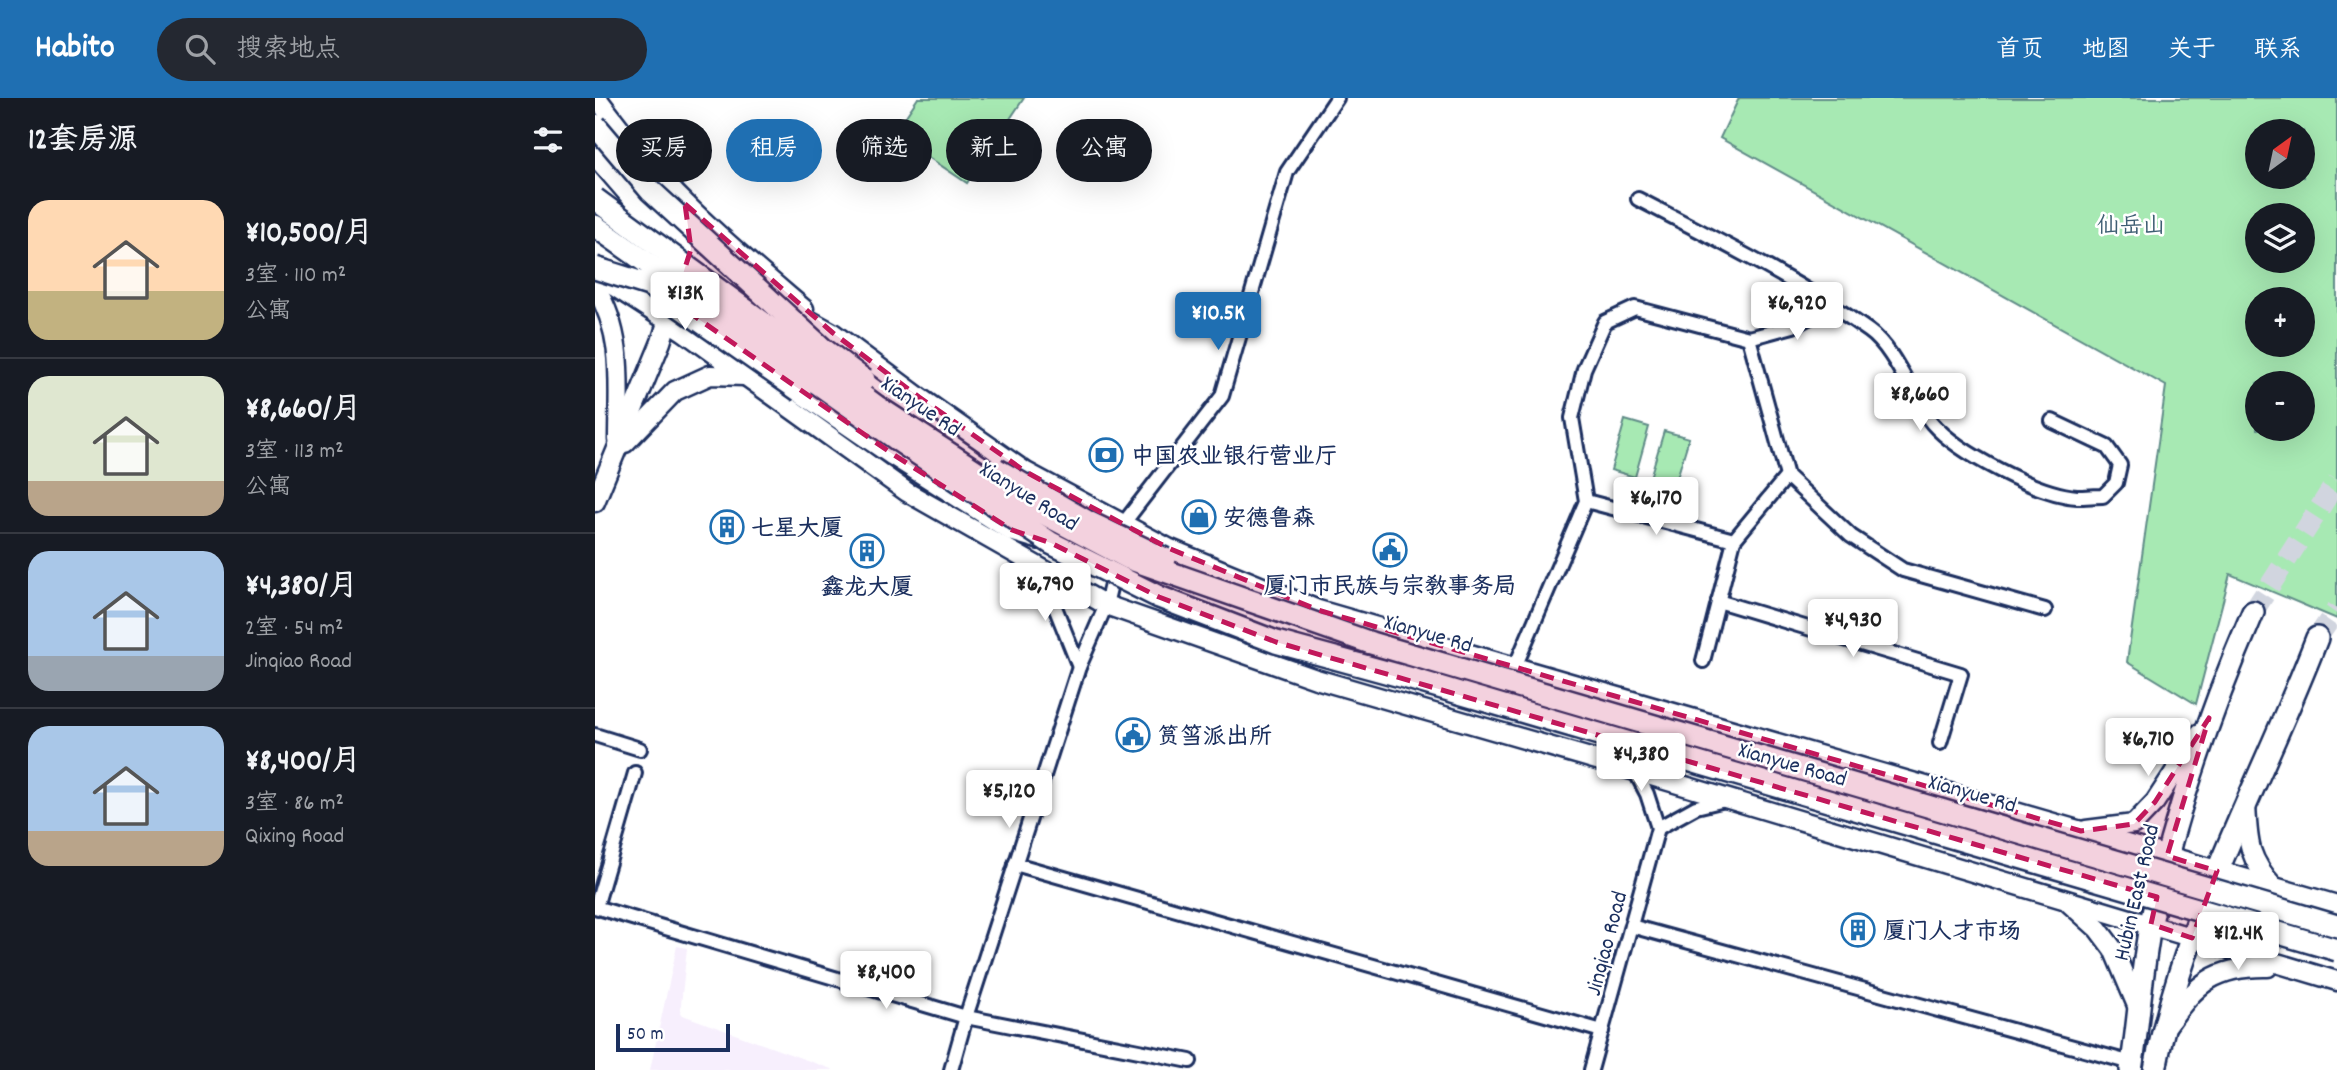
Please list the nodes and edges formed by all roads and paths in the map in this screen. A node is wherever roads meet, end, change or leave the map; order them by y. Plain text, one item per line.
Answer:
1 (597, 98) edge
2 (1338, 98) edge
3 (595, 125) edge
4 (595, 156) edge
5 (595, 199) edge
6 (1638, 199) dead end
7 (685, 204) junction
8 (595, 226) edge
9 (595, 242) edge
10 (691, 249) junction
11 (595, 271) edge
12 (595, 287) edge
13 (1831, 306) junction
14 (668, 321) junction
15 (833, 333) junction
16 (1749, 338) junction
17 (745, 376) junction
18 (804, 376) junction
19 (2052, 421) dead end
20 (618, 450) junction
21 (1787, 476) junction
22 (1587, 501) junction
23 (595, 502) edge
24 (1123, 524) junction
25 (1734, 540) junction
26 (1051, 542) junction
27 (1039, 567) junction
28 (1245, 599) junction
29 (1718, 601) junction
30 (1106, 605) junction
31 (2045, 610) dead end
32 (2253, 612) tunnel mouth
33 (2317, 638) tunnel mouth
34 (1703, 661) dead end
35 (1079, 667) junction
36 (1514, 667) junction
37 (2209, 718) junction
38 (595, 735) edge
39 (1940, 743) dead end
40 (641, 749) dead end
41 (1635, 771) junction
42 (635, 773) dead end
43 (1731, 799) junction
44 (2246, 805) junction
45 (1658, 828) junction
46 (2081, 831) junction
47 (2167, 856) junction
48 (1016, 864) junction
49 (2217, 871) junction
50 (2274, 887) junction
51 (2063, 898) junction
52 (2337, 905) edge
53 (596, 907) edge
54 (2151, 924) junction
55 (1631, 926) junction
56 (2337, 926) edge
57 (2192, 938) junction
58 (2337, 950) edge
59 (2294, 968) junction
60 (2337, 981) edge
61 (2138, 1008) junction
62 (966, 1017) junction
63 (1602, 1031) junction
64 (2162, 1032) junction
65 (1190, 1061) dead end
66 (2131, 1066) edge
67 (951, 1070) edge
68 (1591, 1070) edge
69 (2155, 1070) edge

1 - 7 main road
2 - 24 street
3 - 28 main road, bridge
4 - 10 main road
5 - 28 main road, Xianyue Rd, bridge
6 - 13 street
7 - 10 main road
7 - 15 main road
8 - 18 main road, Xianyue Road, bridge
9 - 18 main road, bridge
10 - 14 main road
10 - 15 main road
11 - 14 main road
11 - 26 main road, bridge
12 - 20 main road
13 - 16 street
13 - 19 street
14 - 17 main road
14 - 20 main road
15 - 24 main road
16 - 21 street
16 - 22 street
17 - 20 main road
17 - 27 main road
18 - 26 main road, Xianyue Road, bridge
20 - 23 main road
21 - 25 street
21 - 31 street
22 - 25 street
22 - 36 street
24 - 30 street
24 - 36 main road
25 - 29 street
26 - 58 main road, Xianyue Road, bridge
27 - 30 main road
27 - 35 street
28 - 56 main road, Xianyue Rd, bridge
29 - 34 street
29 - 39 street
30 - 35 street
30 - 41 main road
32 - 37 main road, Hubin East Road
33 - 44 main road
35 - 48 street
36 - 46 main road
37 - 46 main road
37 - 47 main road, Hubin East Road
38 - 40 street
41 - 43 main road
41 - 45 street
42 - 53 street
43 - 45 street
43 - 51 main road
44 - 49 main road
44 - 50 main road
45 - 55 street, Jinqiao Road
46 - 47 main road
47 - 49 main road
47 - 54 main road, Hubin East Road
48 - 62 street
48 - 63 street
49 - 50 main road
49 - 57 main road
50 - 52 main road
51 - 54 main road
51 - 61 main road
53 - 62 street
54 - 57 main road
54 - 61 main road, Hubin East Road
55 - 63 street, Jinqiao Road
55 - 66 street
57 - 59 main road
57 - 64 main road
59 - 60 main road
59 - 64 main road
61 - 66 main road, Hubin East Road
62 - 65 street
62 - 67 street
63 - 68 street, Jinqiao Road
64 - 69 main road

